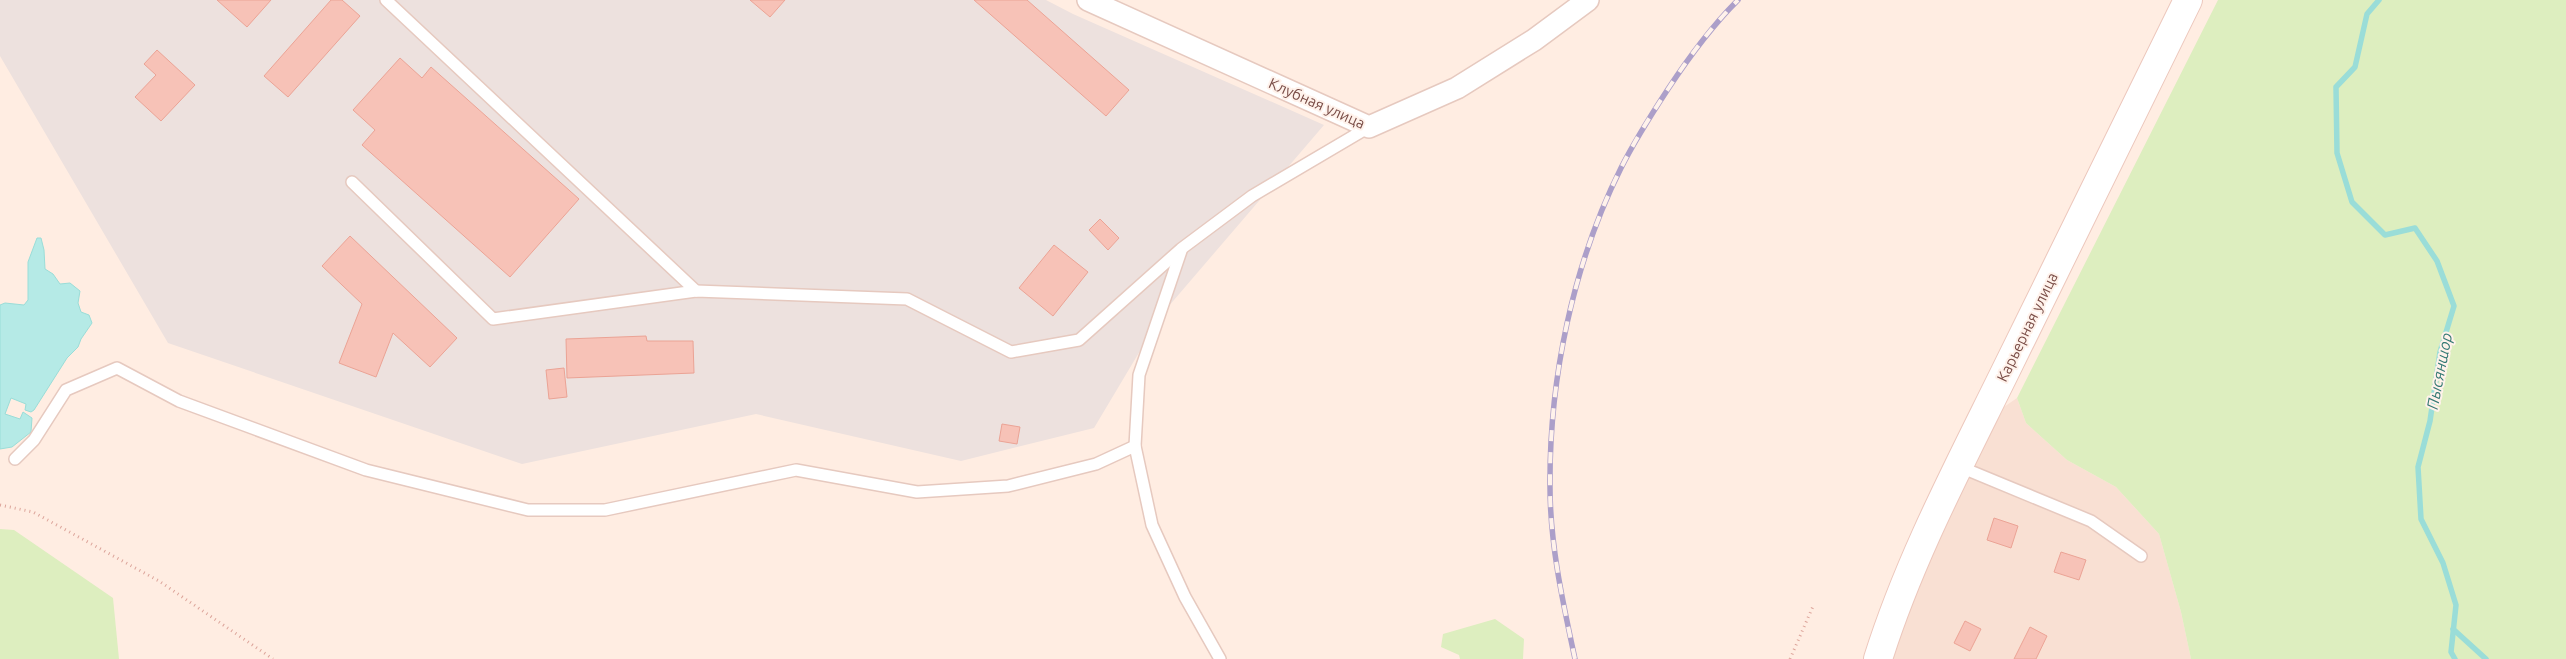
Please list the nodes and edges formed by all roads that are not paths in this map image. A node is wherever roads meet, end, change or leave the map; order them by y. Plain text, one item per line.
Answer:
1 (386, 0) edge
2 (1088, 0) edge
3 (1588, 0) edge
4 (2188, 0) edge
5 (1369, 127) junction
6 (352, 182) dead end
7 (1181, 249) junction
8 (696, 291) junction
9 (1135, 446) junction
10 (15, 458) dead end
11 (1958, 466) junction
12 (2141, 556) dead end
13 (1220, 659) edge
14 (1878, 659) edge

1 - 8 lane
2 - 5 street, Клубная улица
3 - 5 street, Клубная улица
4 - 11 main road, Карьерная улица
5 - 7 lane
6 - 8 lane
7 - 8 lane
7 - 9 lane
9 - 10 lane
9 - 13 lane
11 - 12 lane
11 - 14 main road, Карьерная улица

